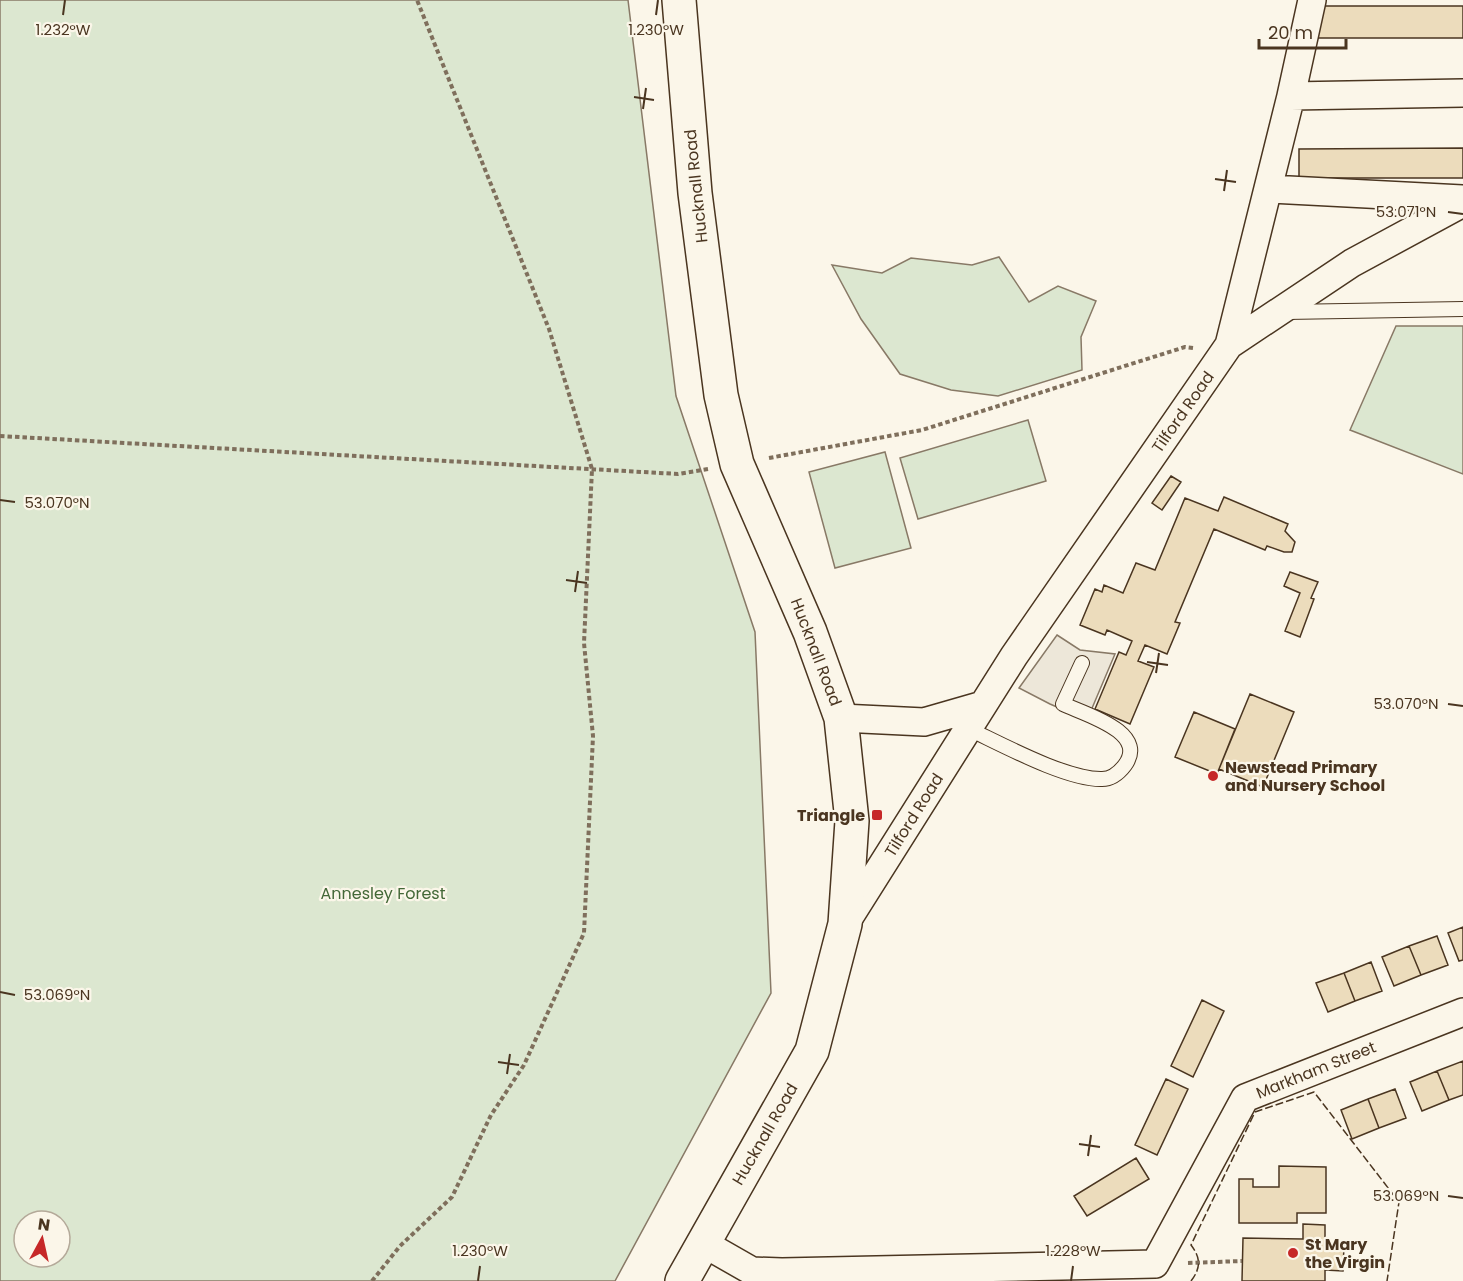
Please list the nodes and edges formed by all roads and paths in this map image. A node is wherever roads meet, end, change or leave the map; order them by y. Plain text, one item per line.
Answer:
1 (417, 0) edge
2 (679, 0) edge
3 (1311, 0) edge
4 (1463, 93) edge
5 (1291, 96) junction
6 (1268, 189) junction
7 (1463, 201) edge
8 (1463, 309) edge
9 (1278, 312) junction
10 (1229, 345) junction
11 (1196, 349) dead end
12 (0, 436) edge
13 (737, 464) junction
14 (592, 469) junction
15 (1082, 663) dead end
16 (983, 705) junction
17 (841, 718) junction
18 (969, 729) junction
19 (845, 924) junction
20 (1463, 1012) edge
21 (703, 1243) junction
22 (1242, 1261) dead end
23 (1159, 1273) edge
24 (877, 1275) edge
25 (372, 1281) edge
26 (682, 1281) edge

1 - 14 path
2 - 13 street, Hucknall Road
3 - 5 street
4 - 5 street
5 - 6 street
6 - 7 street
6 - 10 street
7 - 9 street, Tilford Road
8 - 9 lane
9 - 10 street, Tilford Road
10 - 16 street, Tilford Road
11 - 13 path
12 - 14 path
13 - 14 path
13 - 17 street, Hucknall Road
14 - 25 path
15 - 18 lane
16 - 17 street
16 - 18 street, Tilford Road
17 - 19 street, Hucknall Road
18 - 19 street, Tilford Road
19 - 21 street, Hucknall Road
20 - 23 street, Markham Street
21 - 24 street
21 - 26 street, Hucknall Road
22 - 23 path
23 - 24 street

